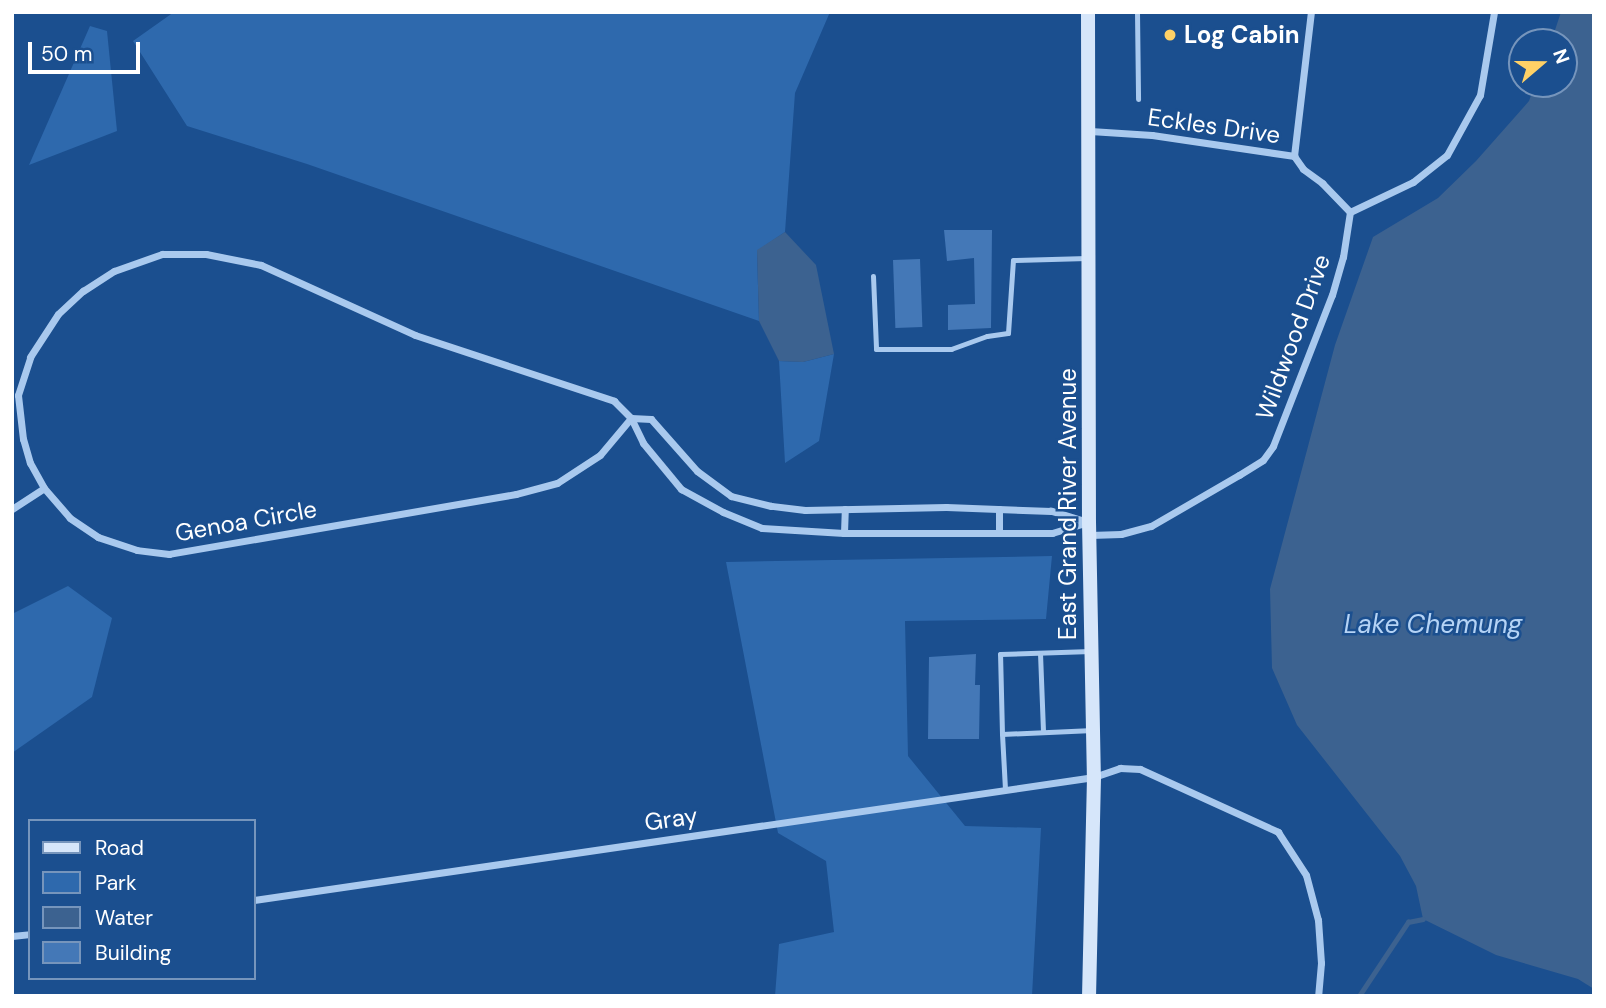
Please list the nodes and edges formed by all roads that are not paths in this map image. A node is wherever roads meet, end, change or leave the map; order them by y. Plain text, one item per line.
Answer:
1 (1088, 12) edge
2 (1136, 12) edge
3 (1311, 12) edge
4 (1494, 12) edge
5 (1138, 99) dead end
6 (1090, 131) junction
7 (1294, 156) junction
8 (1350, 212) junction
9 (1090, 258) junction
10 (873, 276) dead end
11 (631, 418) junction
12 (23, 439) junction
13 (12, 442) edge
14 (44, 488) junction
15 (731, 496) junction
16 (12, 509) edge
17 (845, 509) junction
18 (999, 509) junction
19 (723, 512) junction
20 (1089, 529) junction
21 (844, 533) junction
22 (999, 533) junction
23 (1091, 651) junction
24 (1040, 653) junction
25 (1093, 730) junction
26 (1043, 732) junction
27 (1002, 734) junction
28 (1094, 777) junction
29 (1005, 789) junction
30 (256, 900) edge
31 (1090, 996) edge
32 (1318, 996) edge

1 - 6 main road, East Grand River Avenue
2 - 5 lane
3 - 7 street
4 - 8 street
6 - 7 street, Eckles Drive
6 - 9 main road, East Grand River Avenue
7 - 8 street, Eckles Drive
8 - 20 street, Wildwood Drive
9 - 10 lane
9 - 20 main road, East Grand River Avenue
11 - 12 street, Genoa Circle
11 - 14 street, Genoa Circle
11 - 15 street, Genoa Circle
11 - 19 street, Genoa Circle
12 - 13 street
12 - 14 street, Genoa Circle
14 - 16 street
15 - 17 street, Genoa Circle
15 - 19 street
17 - 18 street, Genoa Circle
17 - 21 street
18 - 20 street, Genoa Circle
18 - 22 street
19 - 21 street, Genoa Circle
20 - 22 street, Genoa Circle
20 - 23 main road, East Grand River Avenue
21 - 22 street, Genoa Circle
23 - 24 lane
23 - 25 main road, East Grand River Avenue
24 - 26 lane
24 - 27 lane
25 - 26 lane
25 - 28 main road, East Grand River Avenue
26 - 27 lane
27 - 29 lane
28 - 29 street, Gray
28 - 31 main road, East Grand River Avenue
28 - 32 street, Gray
29 - 30 street, Gray

